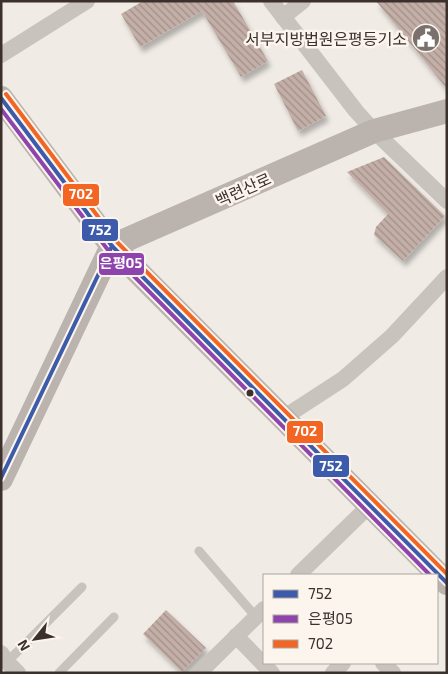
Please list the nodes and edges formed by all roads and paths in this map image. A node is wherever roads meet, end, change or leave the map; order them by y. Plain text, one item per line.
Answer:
1 (87, 1) edge
2 (271, 1) edge
3 (303, 1) edge
4 (283, 17) junction
5 (1, 55) edge
6 (1, 98) edge
7 (447, 111) edge
8 (374, 131) junction
9 (447, 201) edge
10 (112, 246) junction
11 (447, 277) edge
12 (283, 418) junction
13 (1, 479) edge
14 (370, 505) junction
15 (198, 551) dead end
16 (299, 574) edge
17 (447, 583) edge
18 (82, 587) dead end
19 (260, 613) edge
20 (114, 617) dead end
21 (236, 636) junction
22 (9, 663) edge
23 (263, 664) edge
24 (263, 664) edge
25 (383, 664) edge
26 (59, 673) edge
27 (199, 673) edge
28 (272, 673) edge
29 (392, 673) edge

1 - 5 street
2 - 4 street
3 - 4 street
4 - 8 street
6 - 10 main road
7 - 8 main road, 백련산로
8 - 9 street
8 - 10 main road, 백련산로
10 - 12 main road
10 - 13 main road
11 - 12 street
12 - 14 main road
14 - 16 street
14 - 17 main road
15 - 19 lane
18 - 22 lane
19 - 21 street
20 - 26 lane
21 - 24 street
21 - 27 street
23 - 28 street
25 - 29 street

